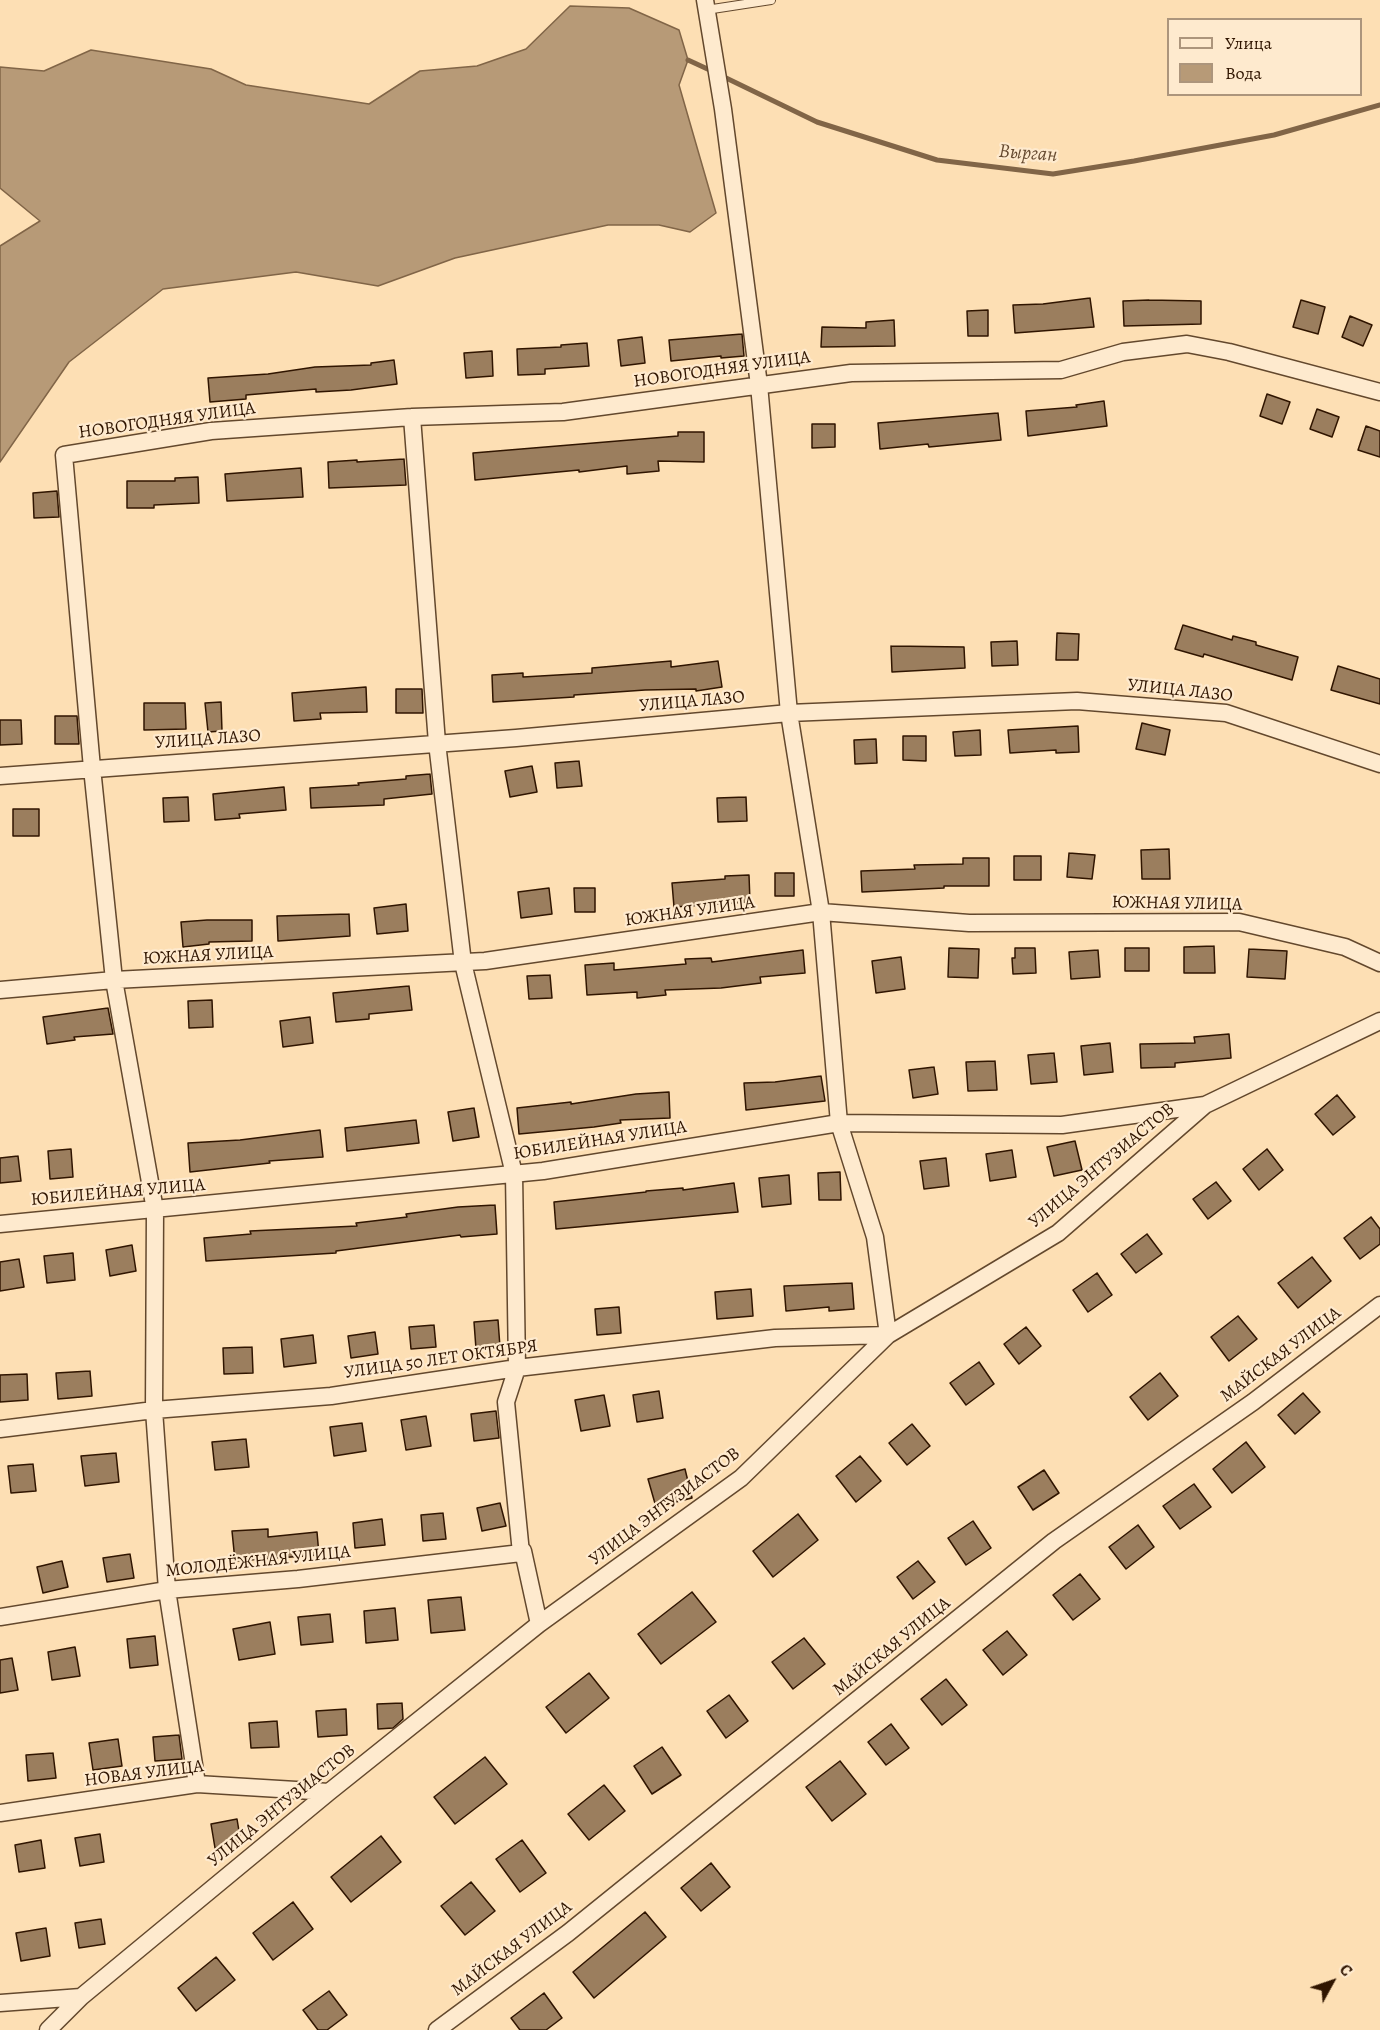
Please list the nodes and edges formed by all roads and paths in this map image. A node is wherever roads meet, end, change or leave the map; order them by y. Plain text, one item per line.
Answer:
1 (771, 0) edge
2 (705, 5) edge
3 (759, 385) junction
4 (1380, 392) edge
5 (412, 417) junction
6 (789, 713) junction
7 (437, 743) junction
8 (1380, 764) edge
9 (92, 768) junction
10 (0, 776) edge
11 (821, 912) junction
12 (464, 963) junction
13 (1380, 963) edge
14 (114, 980) junction
15 (0, 990) edge
16 (1380, 1021) edge
17 (1205, 1105) junction
18 (839, 1124) junction
19 (514, 1174) junction
20 (155, 1210) junction
21 (0, 1224) edge
22 (1380, 1305) edge
23 (888, 1335) junction
24 (517, 1368) junction
25 (154, 1410) junction
26 (0, 1429) edge
27 (521, 1553) junction
28 (167, 1590) junction
29 (0, 1617) edge
30 (539, 1624) junction
31 (197, 1784) junction
32 (329, 1792) junction
33 (0, 1813) edge
34 (81, 1997) junction
35 (0, 2003) edge
36 (48, 2030) edge
37 (437, 2030) edge

1 - 2 lane
2 - 3 street
3 - 4 street, НОВОГОДНЯЯ УЛИЦА
3 - 5 street, НОВОГОДНЯЯ УЛИЦА
3 - 6 street
5 - 7 street
5 - 9 street, НОВОГОДНЯЯ УЛИЦА
6 - 7 street, УЛИЦА ЛАЗО
6 - 8 street, УЛИЦА ЛАЗО
6 - 11 street
7 - 9 street, УЛИЦА ЛАЗО
7 - 12 street
9 - 10 street, УЛИЦА ЛАЗО
9 - 14 street
11 - 12 street, ЮЖНАЯ УЛИЦА
11 - 13 street, ЮЖНАЯ УЛИЦА
11 - 18 street
12 - 14 street, ЮЖНАЯ УЛИЦА
12 - 19 street
14 - 15 street, ЮЖНАЯ УЛИЦА
14 - 20 street
16 - 17 street, УЛИЦА ЭНТУЗИАСТОВ
17 - 18 street, ЮБИЛЕЙНАЯ УЛИЦА
17 - 23 street, УЛИЦА ЭНТУЗИАСТОВ
18 - 19 street, ЮБИЛЕЙНАЯ УЛИЦА
18 - 23 street
19 - 20 street, ЮБИЛЕЙНАЯ УЛИЦА
19 - 24 street
20 - 21 street, ЮБИЛЕЙНАЯ УЛИЦА
20 - 25 street
22 - 37 street, МАЙСКАЯ УЛИЦА
23 - 24 street, УЛИЦА 50 ЛЕТ ОКТЯБРЯ
23 - 30 street, УЛИЦА ЭНТУЗИАСТОВ
24 - 25 street, УЛИЦА 50 ЛЕТ ОКТЯБРЯ
24 - 27 street
25 - 26 street, УЛИЦА 50 ЛЕТ ОКТЯБРЯ
25 - 28 street
27 - 28 street, МОЛОДЁЖНАЯ УЛИЦА
27 - 30 street
28 - 29 street, МОЛОДЁЖНАЯ УЛИЦА
28 - 31 street
30 - 32 street, УЛИЦА ЭНТУЗИАСТОВ
31 - 32 street, НОВАЯ УЛИЦА
31 - 33 street, НОВАЯ УЛИЦА
32 - 34 street, УЛИЦА ЭНТУЗИАСТОВ
34 - 35 street
34 - 36 street, УЛИЦА ЭНТУЗИАСТОВ

